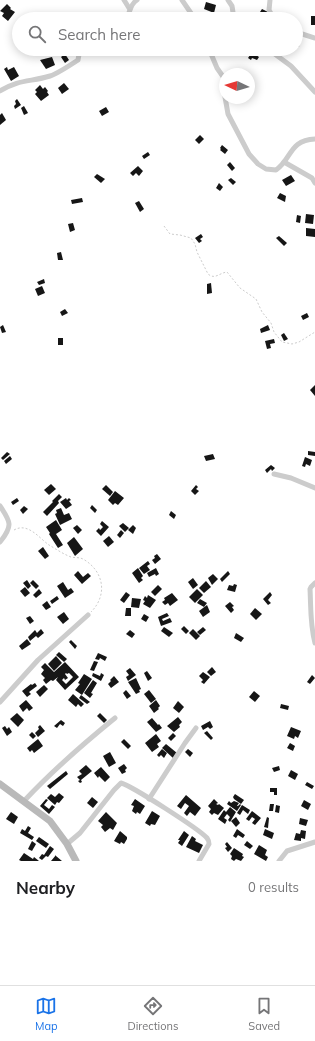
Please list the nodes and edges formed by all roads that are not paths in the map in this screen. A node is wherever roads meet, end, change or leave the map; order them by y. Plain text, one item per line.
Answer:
1 (124, 0) edge
2 (137, 0) edge
3 (182, 0) edge
4 (228, 0) edge
5 (270, 0) edge
6 (129, 8) junction
7 (128, 12) edge
8 (190, 12) edge
9 (233, 12) edge
10 (270, 12) edge
11 (303, 34) edge
12 (315, 38) edge
13 (79, 56) edge
14 (212, 56) edge
15 (277, 56) edge
16 (0, 91) edge
17 (315, 92) edge
18 (315, 139) edge
19 (284, 162) junction
20 (315, 183) edge
21 (274, 474) dead end
22 (315, 488) edge
23 (0, 506) edge
24 (0, 542) edge
25 (315, 583) edge
26 (88, 615) road end
27 (313, 616) edge
28 (315, 643) edge
29 (0, 702) edge
30 (115, 718) dead end
31 (196, 728) dead end
32 (0, 784) edge
33 (149, 799) junction
34 (24, 801) junction
35 (315, 842) edge
36 (68, 844) junction
37 (76, 861) edge
38 (199, 861) edge
39 (279, 861) edge

1 - 6 street
2 - 6 street
3 - 8 street
4 - 9 street
5 - 10 street
6 - 7 street
11 - 12 street
13 - 16 street
14 - 19 street
15 - 17 street
18 - 19 street
19 - 20 street
21 - 22 street
23 - 24 street
25 - 27 street
26 - 29 street
27 - 28 street
30 - 34 street
31 - 33 street
32 - 34 main road
33 - 36 street
33 - 38 street
34 - 36 main road
35 - 39 street
36 - 37 main road

